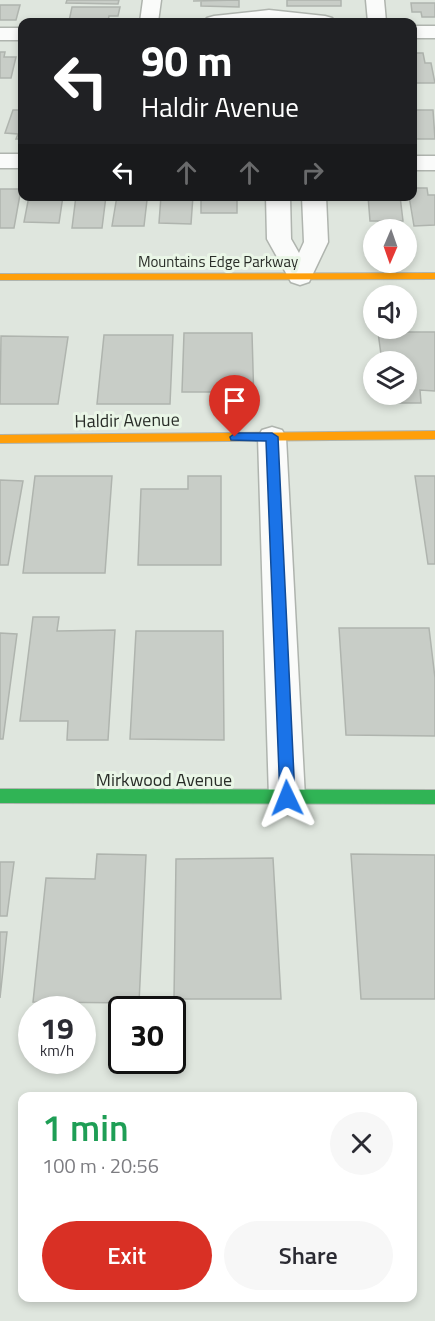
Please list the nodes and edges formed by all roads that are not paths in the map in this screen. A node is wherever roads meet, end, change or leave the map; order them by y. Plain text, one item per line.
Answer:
1 (152, 0) edge
2 (375, 0) edge
3 (150, 18) edge
4 (251, 18) edge
5 (287, 18) edge
6 (377, 18) edge
7 (417, 32) edge
8 (435, 32) edge
9 (0, 34) edge
10 (18, 34) edge
11 (0, 161) edge
12 (18, 161) edge
13 (417, 163) edge
14 (435, 163) edge
15 (278, 201) edge
16 (314, 201) edge
17 (435, 276) edge
18 (0, 277) edge
19 (300, 278) junction
20 (435, 435) edge
21 (272, 437) junction
22 (0, 439) edge
23 (0, 796) edge
24 (435, 797) edge
25 (287, 798) junction

1 - 3 street
2 - 6 street
4 - 5 street
7 - 8 street
9 - 10 street
11 - 12 street
13 - 14 street
15 - 19 street
16 - 19 street
17 - 19 street, Mountains Edge Parkway
18 - 19 street, Mountains Edge Parkway
20 - 21 street, Haldir Avenue
21 - 22 street, Haldir Avenue
21 - 25 street
23 - 25 street, Mirkwood Avenue
24 - 25 street, Mirkwood Avenue

